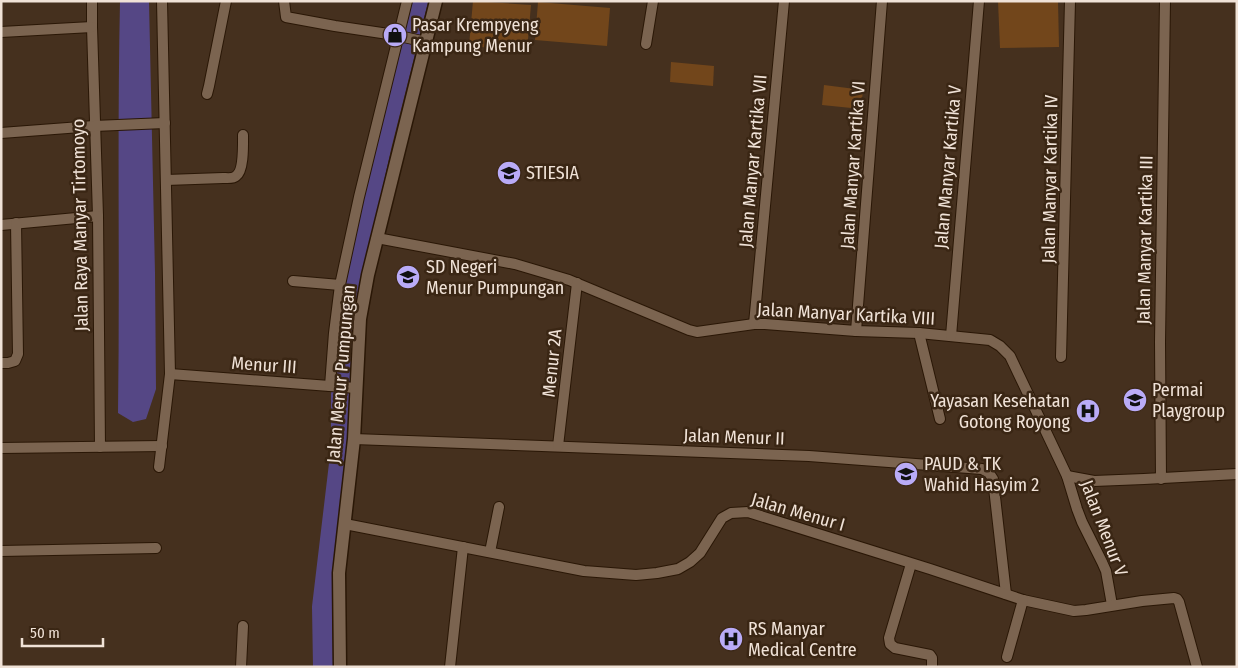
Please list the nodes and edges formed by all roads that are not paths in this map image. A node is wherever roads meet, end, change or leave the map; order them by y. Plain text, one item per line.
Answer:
1 (92, 1) edge
2 (162, 1) edge
3 (226, 1) edge
4 (284, 1) edge
5 (407, 1) edge
6 (436, 1) edge
7 (653, 1) edge
8 (784, 1) edge
9 (882, 1) edge
10 (979, 1) edge
11 (1070, 1) edge
12 (1165, 1) edge
13 (92, 26) junction
14 (1, 32) edge
15 (404, 37) junction
16 (426, 42) junction
17 (646, 44) dead end
18 (207, 94) dead end
19 (165, 122) junction
20 (94, 126) junction
21 (1, 133) edge
22 (243, 135) dead end
23 (166, 180) junction
24 (98, 216) junction
25 (16, 223) junction
26 (1, 225) edge
27 (377, 238) junction
28 (293, 281) dead end
29 (577, 283) junction
30 (340, 285) junction
31 (754, 324) junction
32 (856, 331) junction
33 (919, 333) junction
34 (950, 336) junction
35 (1062, 357) dead end
36 (1, 364) edge
37 (170, 374) junction
38 (341, 387) junction
39 (940, 419) dead end
40 (354, 439) junction
41 (162, 446) junction
42 (558, 446) junction
43 (100, 447) junction
44 (1, 448) edge
45 (159, 467) dead end
46 (1237, 474) edge
47 (1067, 476) junction
48 (1160, 478) junction
49 (499, 507) dead end
50 (345, 524) junction
51 (463, 547) junction
52 (156, 548) dead end
53 (1, 551) edge
54 (490, 552) junction
55 (910, 564) junction
56 (1006, 594) junction
57 (1023, 600) junction
58 (1112, 605) junction
59 (243, 626) dead end
60 (1006, 657) dead end
61 (240, 667) edge
62 (340, 667) edge
63 (450, 667) edge
64 (932, 667) edge
65 (1197, 667) edge

1 - 13 street, Jalan Raya Manyar Tirtomoyo
2 - 19 street
3 - 18 street
4 - 15 street
5 - 15 street
6 - 16 street, Jalan Menur Pumpungan
7 - 17 street
8 - 31 street, Jalan Manyar Kartika VII
9 - 32 street, Jalan Manyar Kartika VI
10 - 34 street, Jalan Manyar Kartika V
11 - 35 street, Jalan Manyar Kartika IV
12 - 48 street, Jalan Manyar Kartika III
13 - 14 street
13 - 20 street, Jalan Raya Manyar Tirtomoyo
15 - 16 street
15 - 30 street
16 - 27 street, Jalan Menur Pumpungan
19 - 20 street
19 - 23 street
20 - 21 street
20 - 24 street, Jalan Raya Manyar Tirtomoyo
22 - 23 street
23 - 37 street
24 - 25 street
24 - 43 street, Jalan Raya Manyar Tirtomoyo
25 - 26 street
25 - 36 street
27 - 29 street, Jalan Manyar Kartika VIII
27 - 38 street, Jalan Menur Pumpungan
28 - 30 street
29 - 31 street, Jalan Manyar Kartika VIII
29 - 42 street, Menur 2A
30 - 38 street
31 - 32 street, Jalan Manyar Kartika VIII
32 - 33 street, Jalan Manyar Kartika VIII
33 - 34 street, Jalan Manyar Kartika VIII
33 - 39 street
34 - 47 street, Jalan Manyar Kartika VIII
37 - 38 street, Menur III
37 - 41 street
38 - 40 street, Jalan Menur Pumpungan
40 - 42 street, Jalan Menur II
40 - 50 street, Jalan Menur Pumpungan
41 - 43 street
41 - 45 street
42 - 56 street, Jalan Menur II
43 - 44 street
46 - 48 street
47 - 48 street
47 - 58 street, Jalan Menur V
49 - 54 street
50 - 51 street, Jalan Menur I
50 - 62 street, Jalan Menur Pumpungan
51 - 54 street, Jalan Menur I
51 - 63 street
52 - 53 street
54 - 55 street, Jalan Menur I
55 - 56 street, Jalan Menur I
55 - 64 street
56 - 57 street, Jalan Menur I
57 - 58 street, Jalan Menur I
57 - 60 street
58 - 65 street, Jalan Menur V
59 - 61 street

